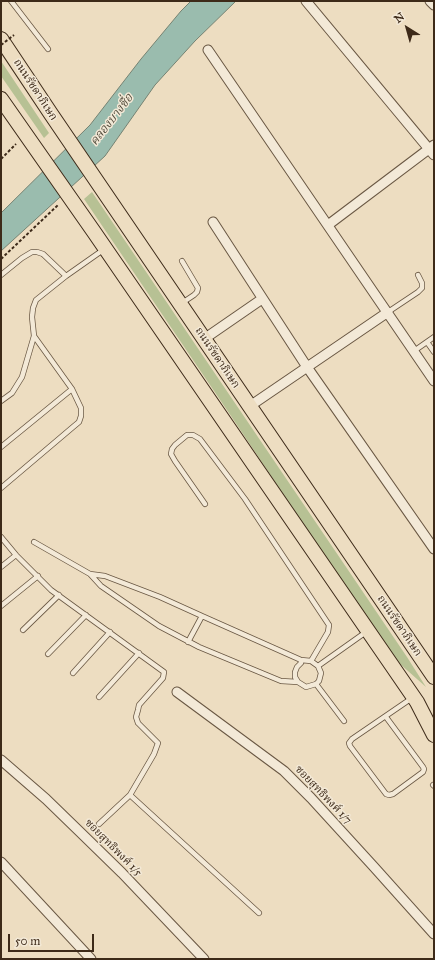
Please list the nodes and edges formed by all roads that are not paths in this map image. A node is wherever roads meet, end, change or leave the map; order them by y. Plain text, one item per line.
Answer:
1 (11, 1) edge
2 (306, 1) edge
3 (430, 1) edge
4 (434, 5) edge
5 (7, 37) edge
6 (48, 49) dead end
7 (208, 50) dead end
8 (1, 99) edge
9 (432, 149) edge
10 (213, 222) dead end
11 (328, 225) junction
12 (105, 248) junction
13 (182, 262) dead end
14 (1, 275) edge
15 (418, 275) dead end
16 (66, 276) junction
17 (262, 298) junction
18 (180, 304) junction
19 (388, 312) junction
20 (34, 336) junction
21 (434, 337) edge
22 (204, 339) junction
23 (427, 342) junction
24 (414, 351) junction
25 (434, 352) edge
26 (307, 367) junction
27 (434, 381) edge
28 (72, 389) junction
29 (1, 401) edge
30 (250, 406) junction
31 (1, 447) edge
32 (1, 488) edge
33 (205, 504) dead end
34 (1, 537) edge
35 (34, 542) dead end
36 (434, 549) edge
37 (16, 555) junction
38 (1, 567) edge
39 (90, 574) junction
40 (38, 576) junction
41 (59, 595) junction
42 (1, 606) edge
43 (86, 615) junction
44 (202, 616) junction
45 (23, 630) dead end
46 (368, 631) junction
47 (110, 632) junction
48 (188, 642) junction
49 (138, 652) junction
50 (48, 654) dead end
51 (301, 660) junction
52 (311, 661) junction
53 (318, 666) junction
54 (73, 673) dead end
55 (434, 677) edge
56 (298, 682) junction
57 (316, 684) junction
58 (177, 692) dead end
59 (99, 697) dead end
60 (415, 700) junction
61 (386, 717) junction
62 (344, 721) dead end
63 (434, 721) edge
64 (434, 735) edge
65 (1, 760) edge
66 (130, 794) junction
67 (98, 824) dead end
68 (1, 862) edge
69 (259, 913) dead end
70 (434, 934) edge
71 (92, 959) edge
72 (204, 959) edge

1 - 6 lane
2 - 9 street
3 - 4 street
5 - 18 main road, ถนนรัชดาภิเษก
7 - 11 street
8 - 12 main road
9 - 11 street
10 - 17 street
11 - 19 street
12 - 16 lane
12 - 46 main road
13 - 18 lane
14 - 16 lane
15 - 19 lane
16 - 20 lane
17 - 22 street
17 - 26 street
18 - 22 main road, ถนนรัชดาภิเษก
19 - 24 street
19 - 26 street
20 - 28 lane
20 - 29 lane
21 - 23 lane
22 - 30 main road, ถนนรัชดาภิเษก
23 - 24 lane
23 - 25 lane
24 - 27 street
26 - 30 street
26 - 36 street
28 - 31 lane
28 - 32 lane
30 - 55 main road, ถนนรัชดาภิเษก
33 - 52 lane
34 - 37 lane
35 - 39 lane
37 - 38 lane
37 - 40 lane
39 - 44 lane
39 - 48 lane
40 - 41 lane
40 - 42 lane
41 - 43 lane
41 - 45 lane
43 - 47 lane
43 - 50 lane
44 - 48 lane
44 - 51 lane
46 - 53 lane
46 - 60 main road
47 - 49 lane
47 - 54 lane
48 - 56 lane
49 - 59 lane
49 - 66 lane
51 - 52 lane
51 - 56 lane
52 - 53 lane
53 - 57 lane
56 - 57 lane
57 - 62 lane
58 - 70 street, ซอยสุทธิพงศ์ 1/7
60 - 61 lane
60 - 63 main road
60 - 64 main road
61 - 61 lane
65 - 72 street, ซอยสุทธิพงศ์ 1/5
66 - 67 lane
66 - 69 lane
68 - 71 street

